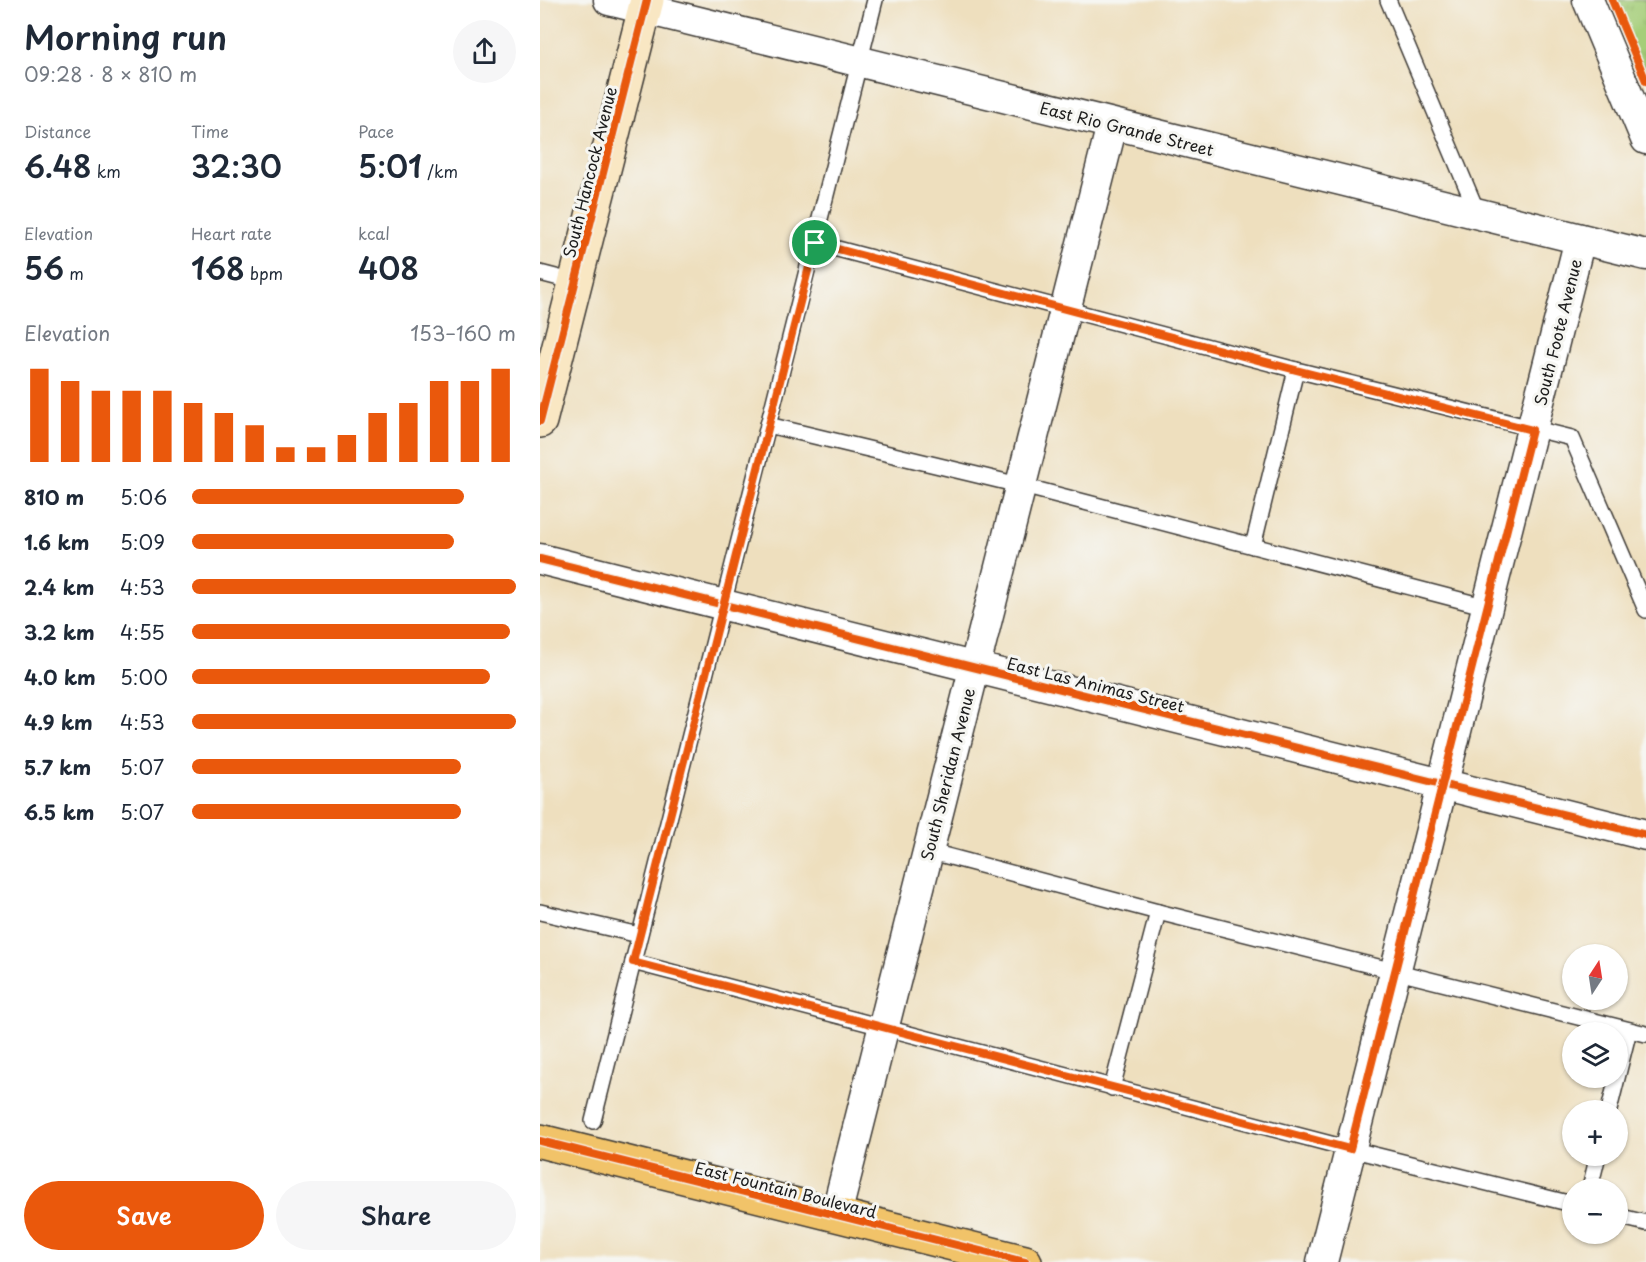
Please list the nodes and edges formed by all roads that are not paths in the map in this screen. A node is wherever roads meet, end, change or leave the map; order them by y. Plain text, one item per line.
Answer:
1 (609, 0) edge
2 (876, 0) edge
3 (1388, 0) edge
4 (1588, 0) edge
5 (646, 4) edge
6 (862, 61) junction
7 (1112, 125) junction
8 (1646, 139) edge
9 (1478, 214) junction
10 (1580, 239) junction
11 (815, 243) junction
12 (1646, 255) edge
13 (540, 273) edge
14 (575, 282) junction
15 (1066, 310) junction
16 (1296, 370) junction
17 (540, 421) edge
18 (768, 425) junction
19 (1532, 430) junction
20 (1019, 485) junction
21 (1253, 546) junction
22 (540, 559) edge
23 (723, 604) junction
24 (1487, 607) junction
25 (1646, 610) edge
26 (974, 667) junction
27 (1443, 784) junction
28 (1646, 835) edge
29 (928, 851) junction
30 (540, 912) edge
31 (1158, 912) junction
32 (639, 935) junction
33 (633, 962) junction
34 (1395, 972) junction
35 (883, 1028) junction
36 (1629, 1030) junction
37 (1646, 1034) edge
38 (1112, 1088) junction
39 (1612, 1100) edge
40 (593, 1121) dead end
41 (540, 1142) edge
42 (1350, 1149) junction
43 (1562, 1202) edge
44 (836, 1215) junction
45 (1628, 1219) edge
46 (1646, 1223) edge
47 (1025, 1262) edge
48 (1322, 1262) edge

1 - 5 street, East Rio Grande Street
2 - 6 lane
3 - 9 lane
4 - 8 street
5 - 6 street, East Rio Grande Street
5 - 14 main road, South Hancock Avenue
6 - 7 street, East Rio Grande Street
6 - 11 lane
7 - 9 street, East Rio Grande Street
7 - 15 street, South Sheridan Avenue
9 - 10 street, East Rio Grande Street
10 - 12 street, East Rio Grande Street
10 - 19 street, South Foote Avenue
11 - 15 lane
11 - 18 lane
13 - 14 lane
14 - 17 main road, South Hancock Avenue
15 - 16 lane
15 - 20 street, South Sheridan Avenue
16 - 19 lane
16 - 21 lane
18 - 20 lane
18 - 23 lane
19 - 24 street, South Foote Avenue
19 - 25 lane
20 - 21 lane
20 - 26 street, South Sheridan Avenue
21 - 24 lane
22 - 23 street, East Las Animas Street
23 - 26 street, East Las Animas Street
23 - 32 lane
24 - 27 street, South Foote Avenue
26 - 27 street, East Las Animas Street
26 - 29 street, South Sheridan Avenue
27 - 28 street, East Las Animas Street
27 - 34 street, South Foote Avenue
29 - 31 lane
29 - 35 street, South Sheridan Avenue
30 - 32 lane
31 - 34 lane
31 - 38 lane
32 - 33 lane
33 - 35 lane
33 - 40 lane
34 - 36 lane
34 - 42 street, South Foote Avenue
35 - 38 lane
35 - 44 street, South Sheridan Avenue
36 - 37 lane
36 - 39 lane
38 - 42 lane
41 - 44 main road, East Fountain Boulevard
42 - 43 lane
42 - 48 street, South Foote Avenue
44 - 47 main road, East Fountain Boulevard
45 - 46 lane

